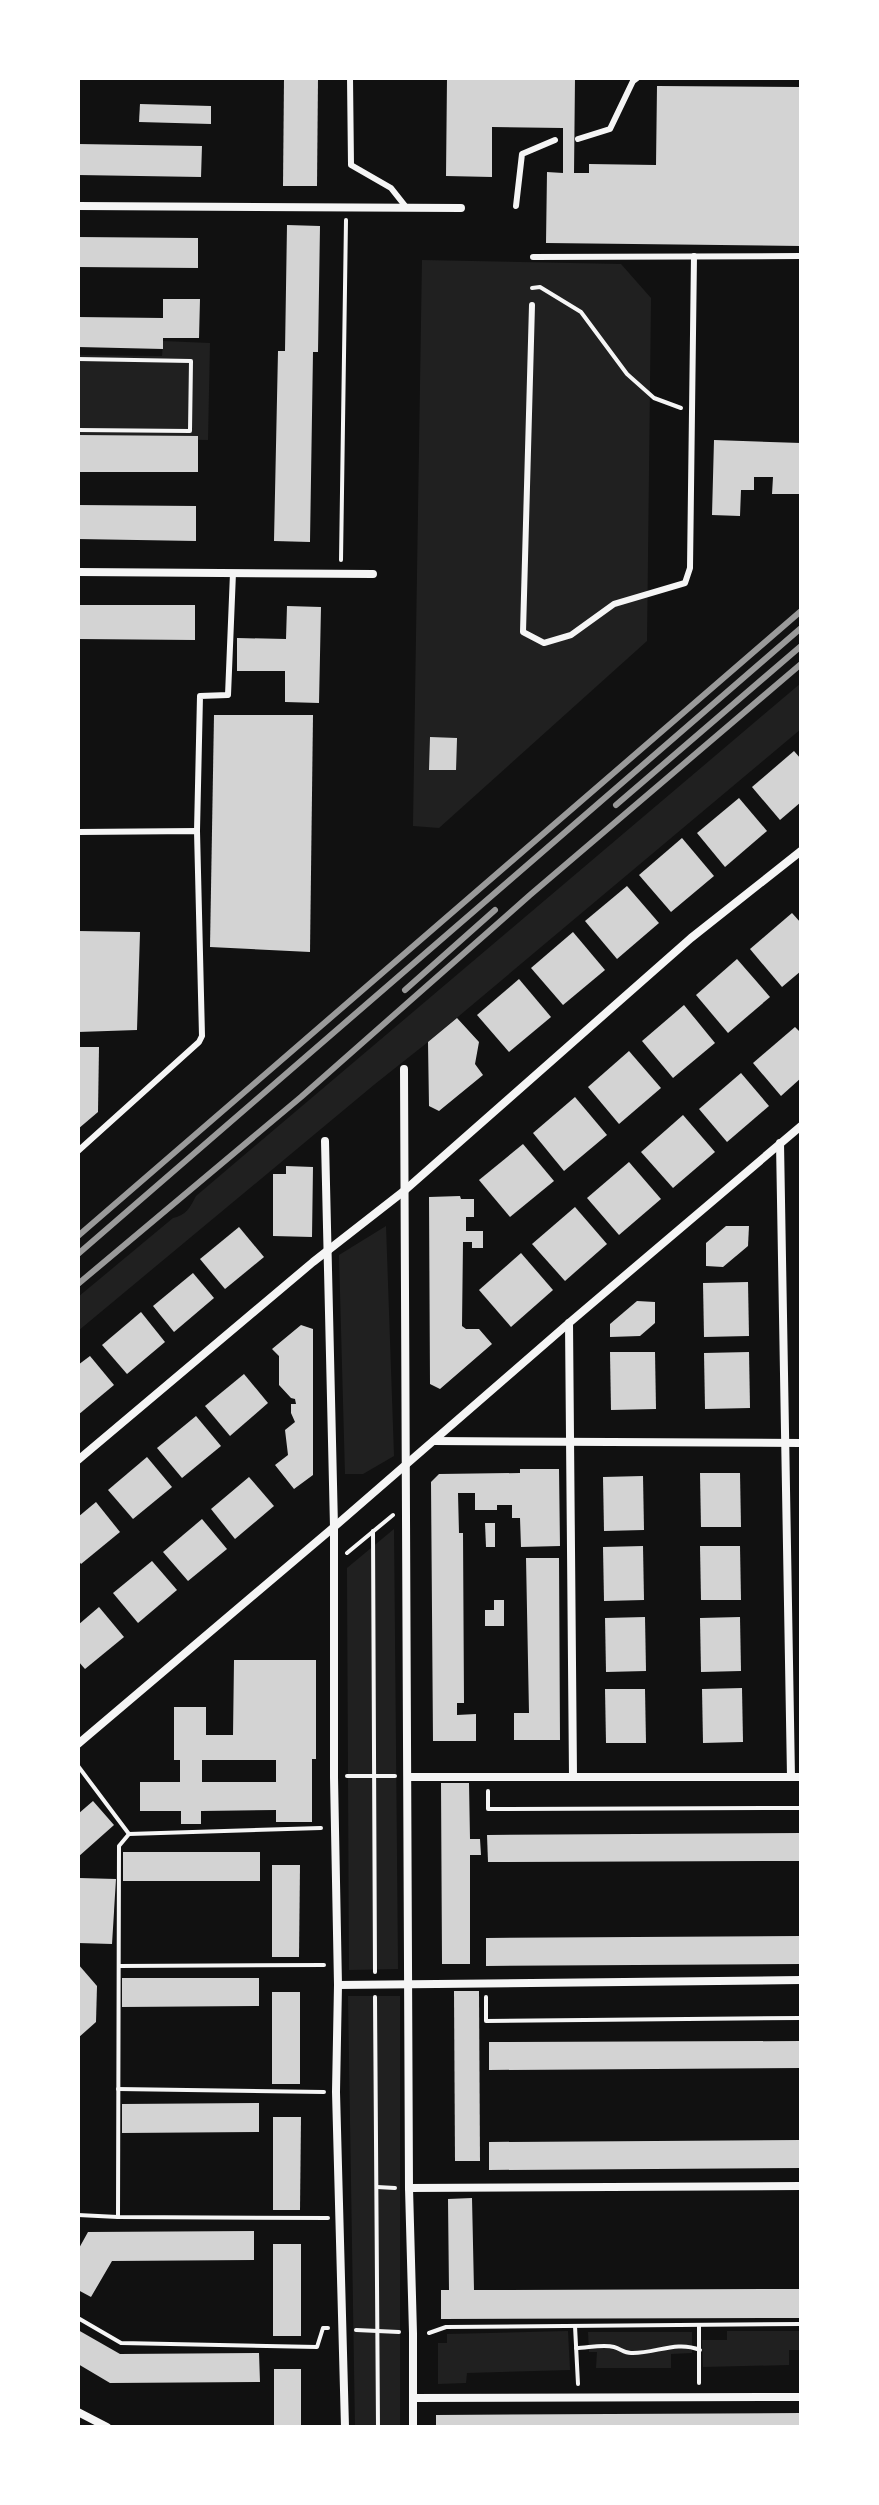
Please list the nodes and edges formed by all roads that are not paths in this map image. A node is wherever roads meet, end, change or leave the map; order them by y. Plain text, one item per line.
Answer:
1 (350, 78) edge
2 (637, 78) edge
3 (578, 139) dead end
4 (555, 140) dead end
5 (78, 206) edge
6 (516, 206) dead end
7 (406, 207) junction
8 (461, 208) dead end
9 (694, 256) junction
10 (801, 256) edge
11 (533, 257) dead end
12 (532, 305) dead end
13 (78, 572) edge
14 (233, 573) junction
15 (373, 574) dead end
16 (197, 831) junction
17 (78, 832) edge
18 (801, 851) edge
19 (404, 1069) dead end
20 (801, 1126) edge
21 (325, 1141) dead end
22 (780, 1143) junction
23 (78, 1151) edge
24 (404, 1191) junction
25 (328, 1250) junction
26 (569, 1323) junction
27 (570, 1440) junction
28 (433, 1441) junction
29 (786, 1443) junction
30 (801, 1443) edge
31 (78, 1460) edge
32 (405, 1464) junction
33 (334, 1527) junction
34 (78, 1744) edge
35 (573, 1776) junction
36 (409, 1777) junction
37 (796, 1777) edge
38 (801, 1980) edge
39 (338, 1985) junction
40 (410, 1985) junction
41 (801, 2186) edge
42 (409, 2188) junction
43 (801, 2397) edge
44 (414, 2398) junction
45 (78, 2412) edge
46 (89, 2423) edge
47 (107, 2427) edge
48 (345, 2427) edge
49 (413, 2427) edge

1 - 7 lane
2 - 3 lane
4 - 6 lane
5 - 7 street
7 - 8 street
9 - 10 lane
9 - 11 lane
9 - 12 lane
13 - 14 street
14 - 15 street
14 - 16 lane
16 - 17 lane
16 - 23 lane
18 - 24 street
19 - 24 street
20 - 22 street
21 - 25 street
22 - 26 street
22 - 29 street
24 - 25 street
24 - 32 street
25 - 31 street
25 - 33 street
26 - 27 street
26 - 28 street
27 - 28 street
27 - 29 street
27 - 35 street
28 - 32 street
29 - 30 street
29 - 37 street
32 - 33 street
32 - 36 street
33 - 34 street
33 - 39 street
35 - 36 street
35 - 37 street
36 - 40 street
38 - 40 street
39 - 40 street
39 - 48 street
40 - 42 street
41 - 42 street
42 - 44 street
43 - 44 street
44 - 49 street
45 - 46 street
46 - 47 street

